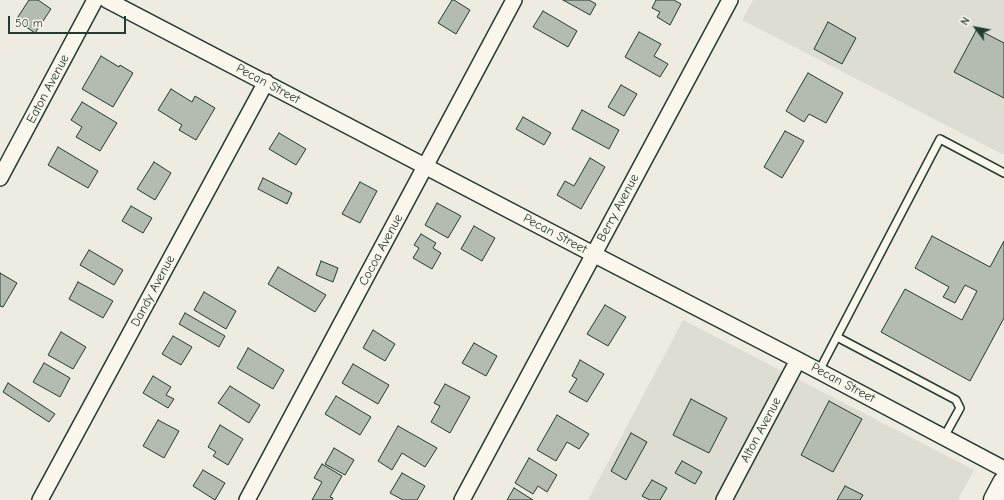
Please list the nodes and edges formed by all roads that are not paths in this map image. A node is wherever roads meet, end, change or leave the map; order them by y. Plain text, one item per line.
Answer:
1 (95, 0) edge
2 (106, 0) edge
3 (514, 0) edge
4 (730, 0) edge
5 (266, 82) junction
6 (425, 166) junction
7 (1004, 173) edge
8 (0, 178) edge
9 (593, 254) junction
10 (837, 337) junction
11 (798, 360) junction
12 (819, 371) junction
13 (944, 437) junction
14 (1004, 469) edge
15 (1004, 483) edge
16 (40, 500) edge
17 (247, 500) edge
18 (462, 500) edge
19 (724, 500) edge
20 (995, 500) edge

1 - 8 street, Eaton Avenue
2 - 5 street, Pecan Street
3 - 6 street, Cocoa Avenue
4 - 9 street, Berry Avenue
5 - 6 street, Pecan Street
5 - 16 street, Dandy Avenue
6 - 9 street, Pecan Street
6 - 17 street, Cocoa Avenue
7 - 10 lane
9 - 11 street, Pecan Street
9 - 18 street, Berry Avenue
10 - 12 lane
10 - 13 lane
11 - 12 street, Pecan Street
11 - 19 street, Alton Avenue
12 - 13 street, Pecan Street
13 - 14 street, Pecan Street
15 - 20 main road

